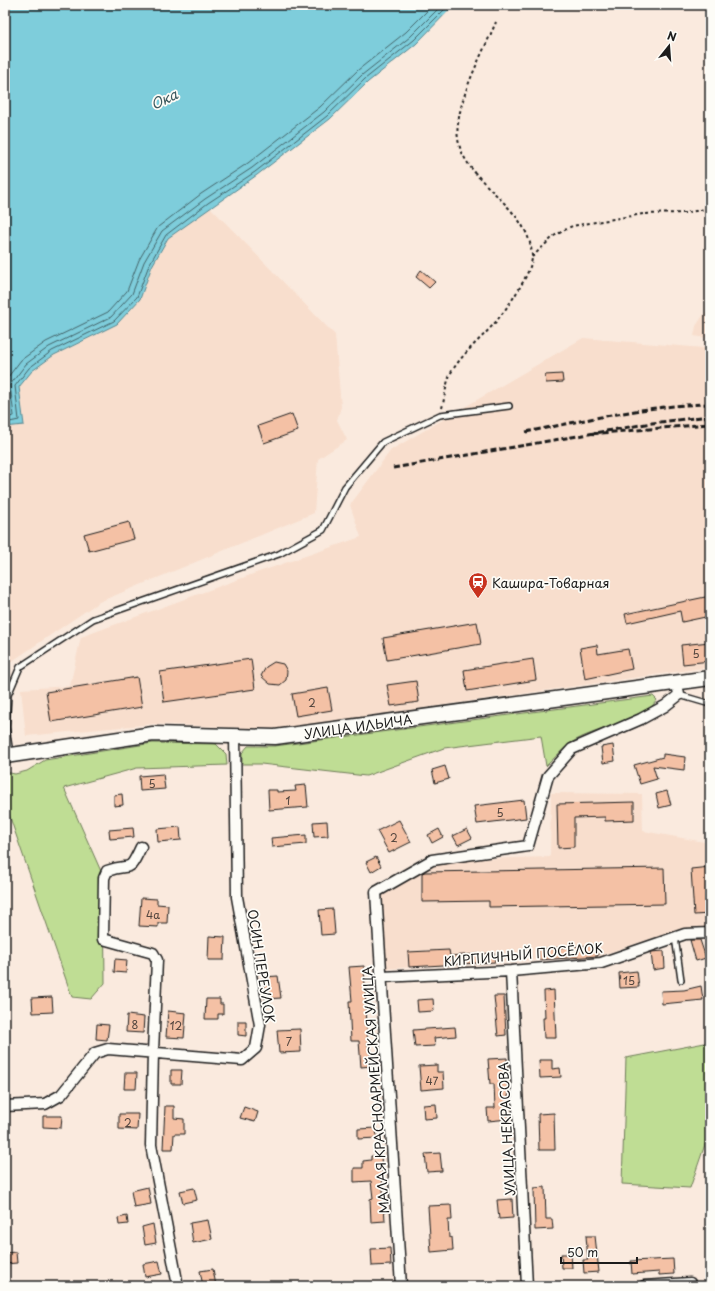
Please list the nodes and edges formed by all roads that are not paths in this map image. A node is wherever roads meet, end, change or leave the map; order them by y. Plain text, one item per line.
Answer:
1 (509, 406) dead end
2 (710, 678) edge
3 (678, 689) junction
4 (710, 704) edge
5 (235, 735) junction
6 (8, 756) edge
7 (140, 847) dead end
8 (710, 933) edge
9 (675, 937) junction
10 (511, 971) junction
11 (381, 978) junction
12 (681, 980) dead end
13 (153, 1052) junction
14 (5, 1106) edge
15 (690, 1283) dead end
16 (178, 1286) edge
17 (401, 1286) edge
18 (527, 1286) edge
19 (644, 1286) edge

1 - 6 lane
2 - 3 street, УЛИЦА ИЛЬИЧА
3 - 4 lane
3 - 5 street, УЛИЦА ИЛЬИЧА
3 - 11 street, МАЛАЯ КРАСНОАРМЕЙСКАЯ УЛИЦА
5 - 6 street, УЛИЦА ИЛЬИЧА
5 - 13 street, ОСИН ПЕРЕУЛОК
7 - 13 street
8 - 9 street, КИРПИЧНЫЙ ПОСЁЛОК
9 - 10 street, КИРПИЧНЫЙ ПОСЁЛОК
9 - 12 lane
10 - 11 street, КИРПИЧНЫЙ ПОСЁЛОК
10 - 18 street, УЛИЦА НЕКРАСОВА
11 - 17 street, МАЛАЯ КРАСНОАРМЕЙСКАЯ УЛИЦА
13 - 14 street, ОСИН ПЕРЕУЛОК
13 - 16 street
15 - 19 street

